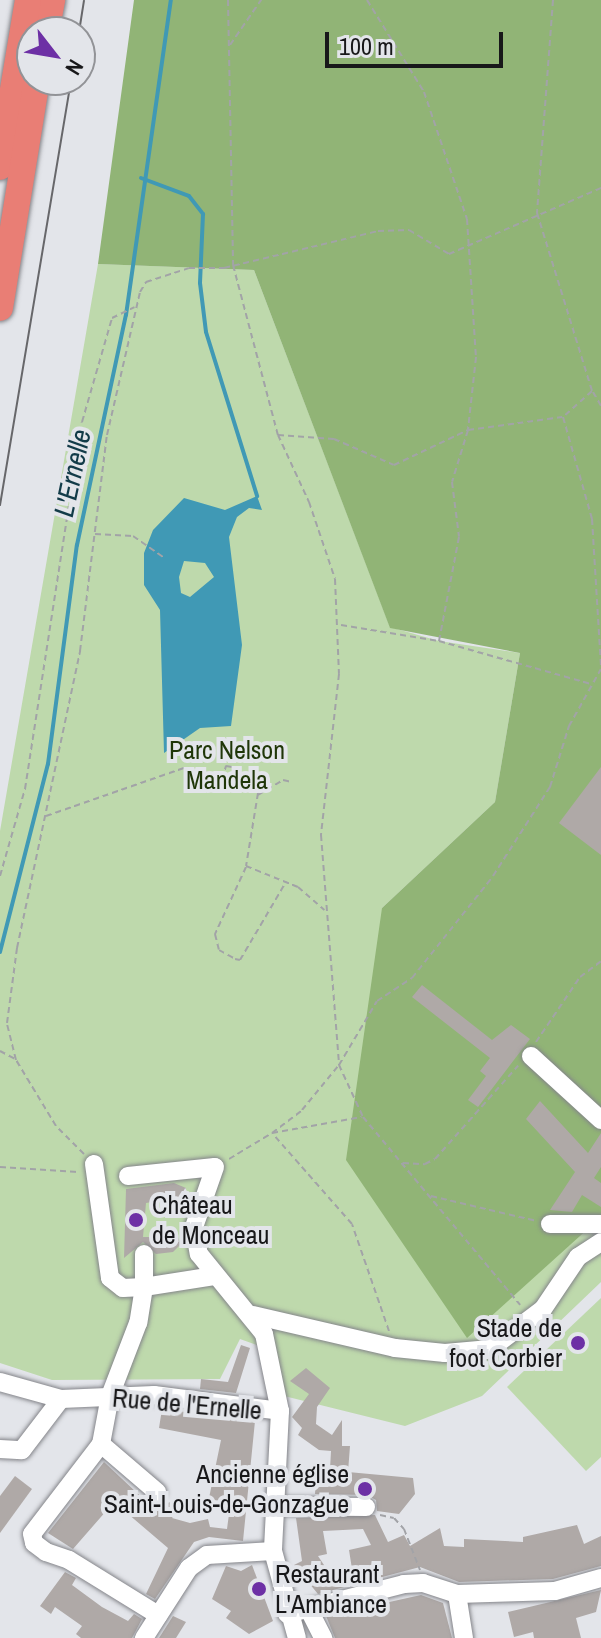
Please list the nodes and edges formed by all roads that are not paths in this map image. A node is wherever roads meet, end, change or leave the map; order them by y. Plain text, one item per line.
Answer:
1 (28, 0) edge
2 (34, 96) edge
3 (0, 167) edge
4 (0, 308) edge
5 (530, 1053) road end
6 (601, 1120) edge
7 (95, 1169) road end
8 (128, 1176) dead end
9 (550, 1224) road end
10 (601, 1224) edge
11 (601, 1242) edge
12 (144, 1254) dead end
13 (214, 1276) junction
14 (144, 1287) junction
15 (253, 1315) junction
16 (0, 1382) edge
17 (110, 1396) junction
18 (61, 1399) junction
19 (280, 1411) junction
20 (101, 1444) junction
21 (0, 1449) edge
22 (157, 1492) dead end
23 (273, 1506) junction
24 (366, 1507) road end
25 (273, 1551) junction
26 (601, 1578) edge
27 (457, 1594) junction
28 (308, 1608) junction
29 (287, 1614) junction
30 (158, 1615) junction
31 (144, 1638) edge
32 (287, 1638) edge
33 (297, 1638) edge
34 (323, 1638) edge
35 (464, 1638) edge

1 - 3 highway
2 - 4 highway
5 - 6 street
7 - 14 street
8 - 13 street
9 - 10 street
11 - 15 street
12 - 14 street
13 - 14 street
13 - 15 street
14 - 17 street
15 - 19 street
16 - 18 street, Rue de l'Ernelle
17 - 18 street, Rue de l'Ernelle
17 - 19 street, Rue de l'Ernelle
17 - 20 street
18 - 21 street
19 - 23 street
20 - 22 street
20 - 30 street
23 - 24 street
23 - 25 street
25 - 29 street
25 - 30 street
26 - 27 street
27 - 28 street
27 - 35 street
28 - 29 street
28 - 34 street
29 - 32 street
29 - 33 street
30 - 31 street

